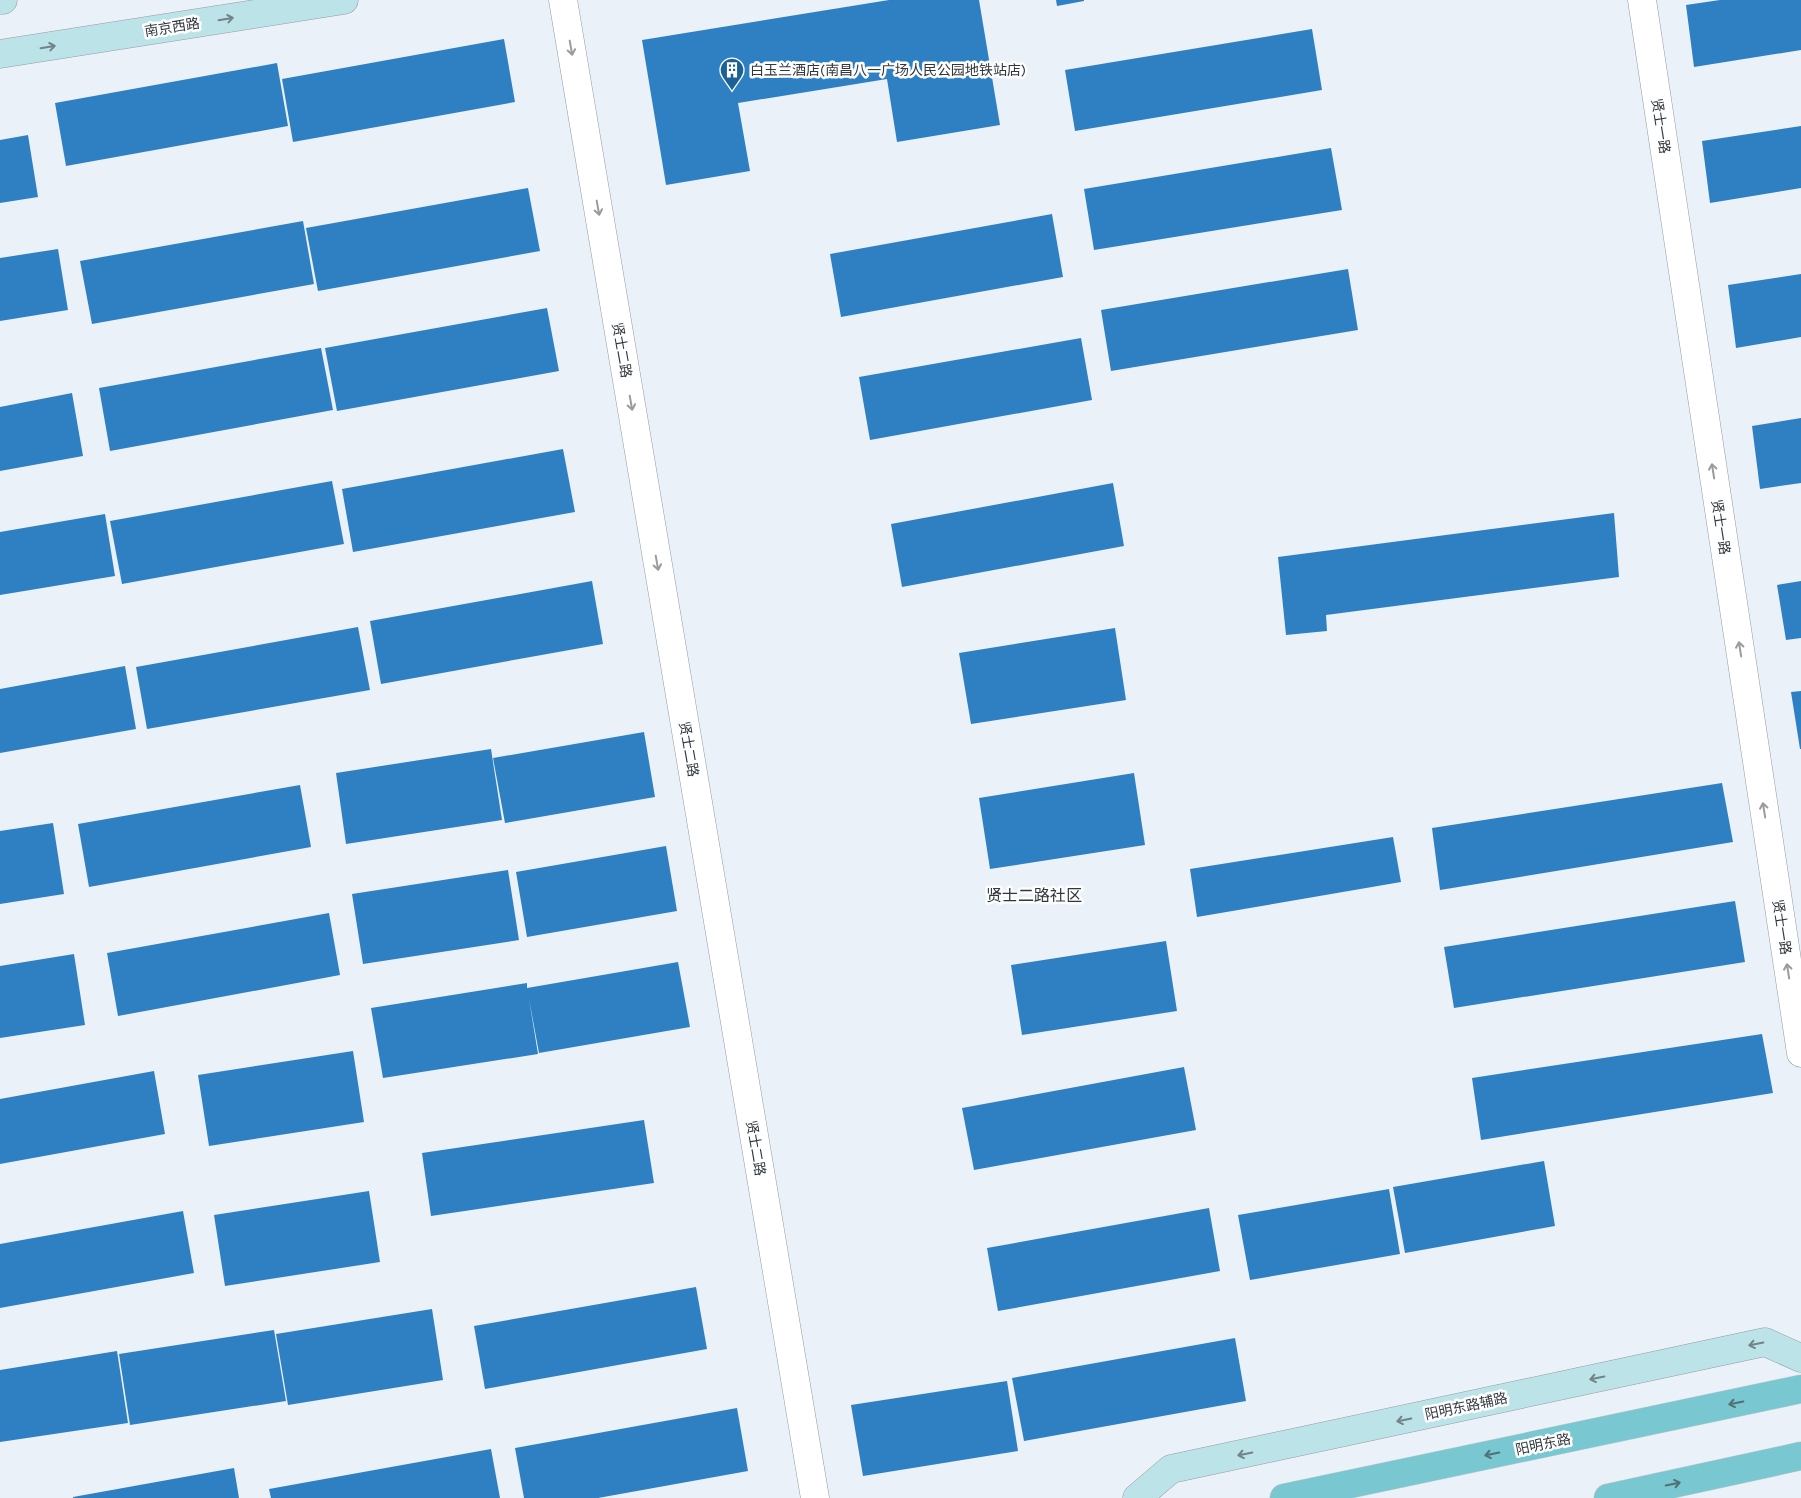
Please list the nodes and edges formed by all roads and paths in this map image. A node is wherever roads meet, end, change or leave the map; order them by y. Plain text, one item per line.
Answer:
1 (344, 0) edge
2 (563, 0) edge
3 (1642, 0) edge
4 (0, 54) edge
5 (1801, 1053) edge
6 (1801, 1358) edge
7 (1801, 1389) edge
8 (1801, 1456) edge
9 (815, 1498) edge
10 (1138, 1498) edge
11 (1284, 1498) edge
12 (1608, 1498) edge

4 -> 1 main road, 南京西路
2 -> 9 street, 贤士二路
5 -> 3 street, 贤士一路
6 -> 10 main road, 阳明东路辅路
7 -> 11 main road, 阳明东路
12 -> 8 main road

